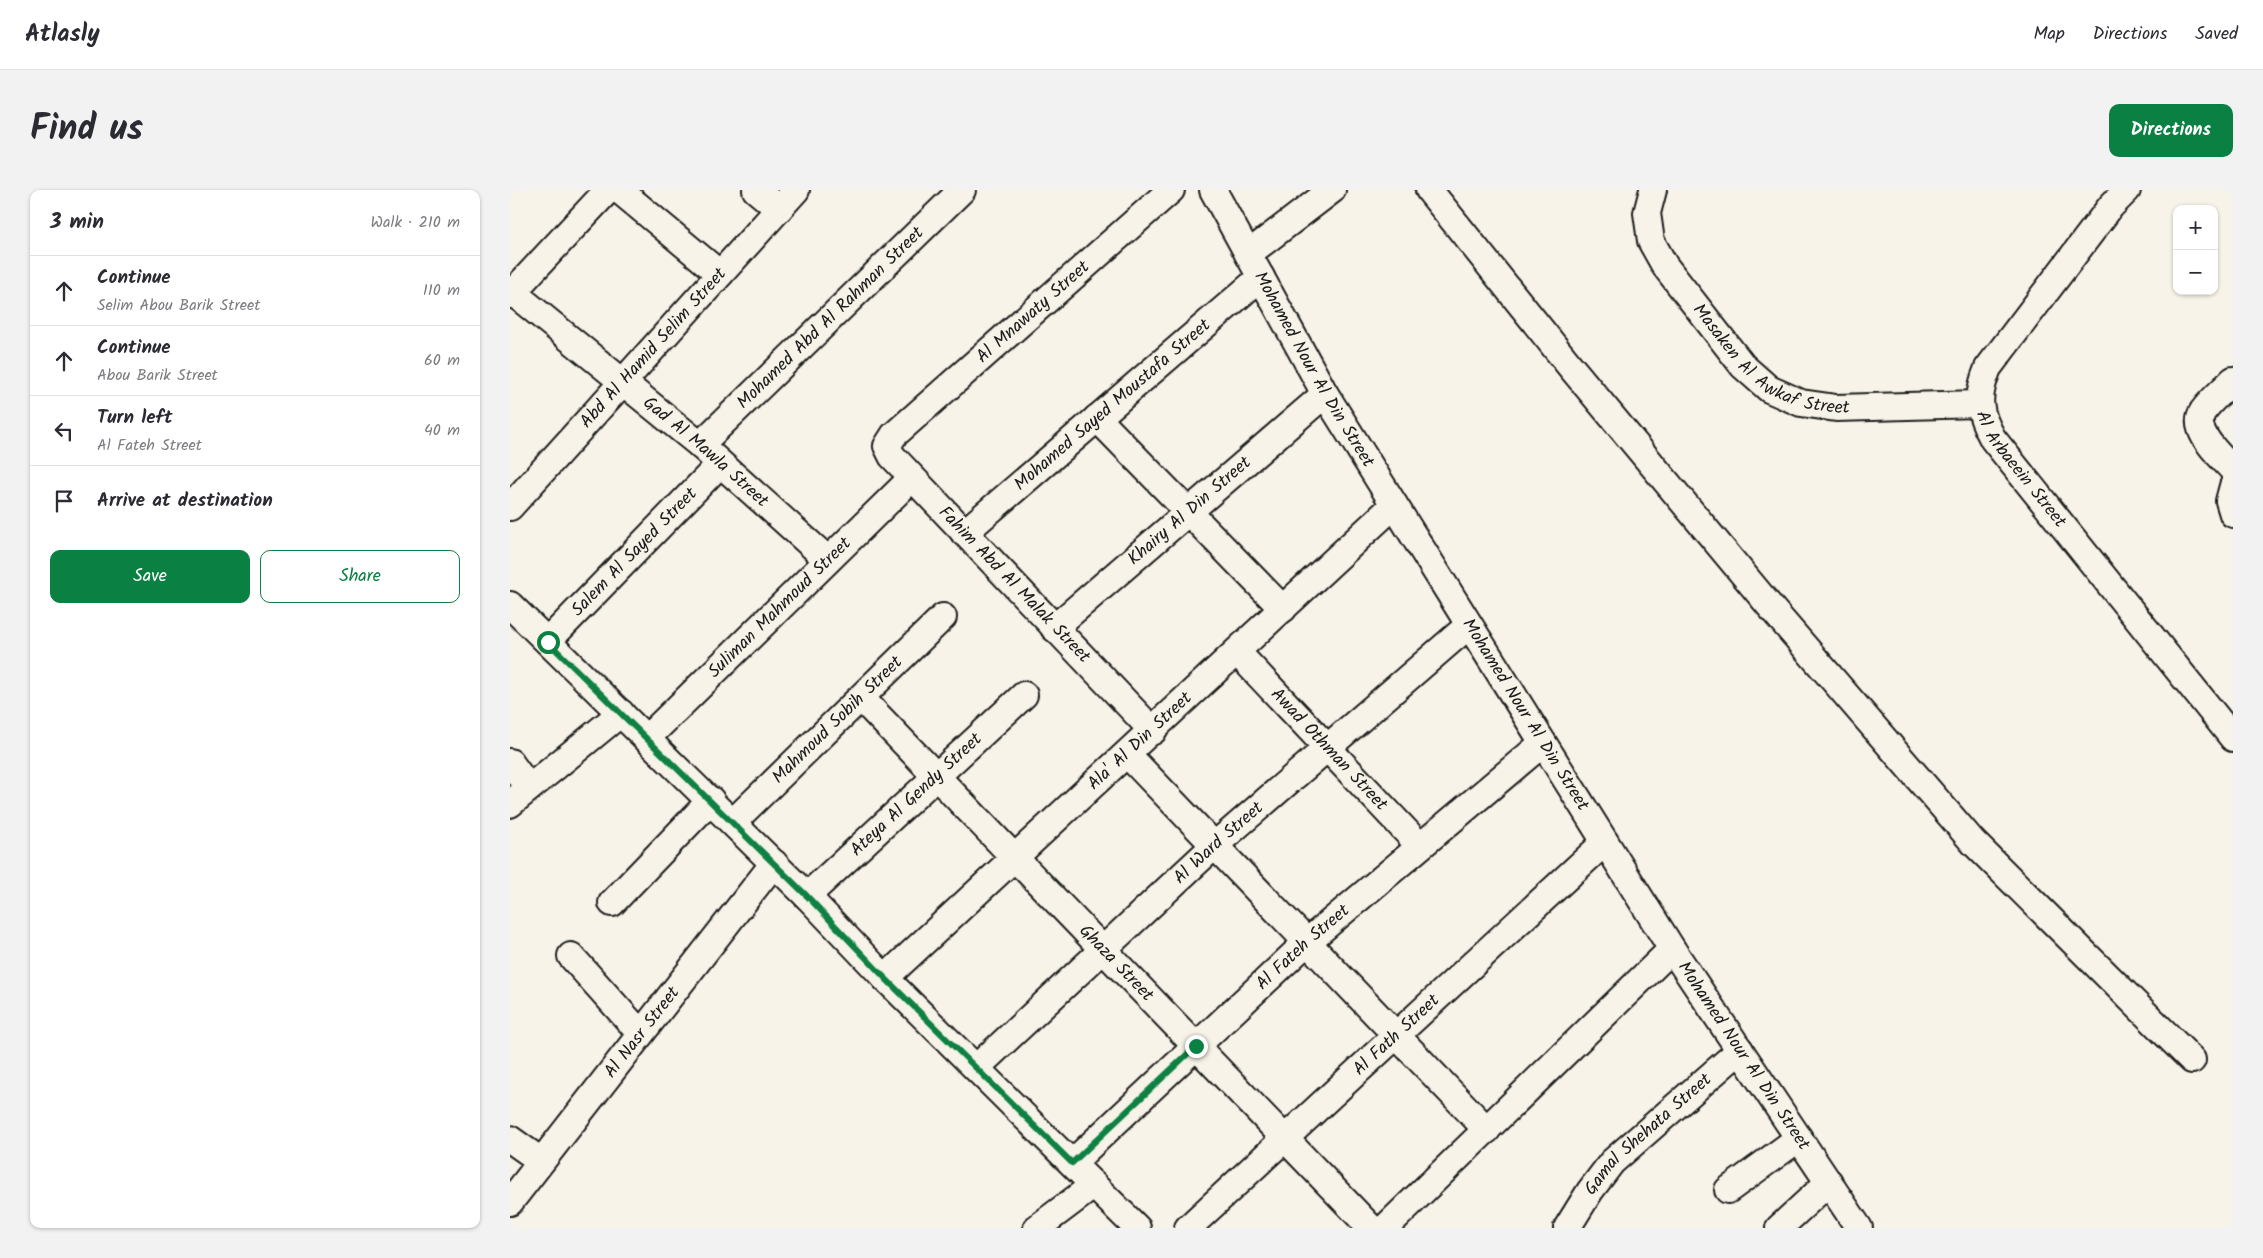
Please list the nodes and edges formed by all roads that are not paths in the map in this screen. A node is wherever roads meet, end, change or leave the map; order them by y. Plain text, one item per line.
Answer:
1 (608, 190) edge
2 (619, 190) edge
3 (756, 190) edge
4 (796, 190) edge
5 (962, 190) edge
6 (1171, 190) edge
7 (1212, 190) edge
8 (1332, 190) edge
9 (1429, 190) edge
10 (1653, 190) edge
11 (2112, 195) edge
12 (779, 209) junction
13 (1248, 254) junction
14 (720, 274) junction
15 (1261, 277) junction
16 (511, 292) edge
17 (2233, 380) edge
18 (623, 382) junction
19 (1325, 394) junction
20 (1979, 404) junction
21 (1096, 418) junction
22 (894, 435) joint
23 (700, 445) junction
24 (720, 464) junction
25 (2233, 470) edge
26 (912, 478) junction
27 (2233, 486) edge
28 (1394, 505) junction
29 (510, 507) edge
30 (1188, 512) junction
31 (2233, 514) edge
32 (964, 533) junction
33 (828, 560) junction
34 (510, 604) edge
35 (1282, 609) junction
36 (943, 618) dead end
37 (1469, 624) junction
38 (1054, 628) junction
39 (548, 642) junction
40 (1237, 652) junction
41 (1024, 695) dead end
42 (861, 698) junction
43 (621, 713) junction
44 (1153, 731) junction
45 (647, 738) junction
46 (2233, 738) edge
47 (1543, 743) junction
48 (1327, 748) junction
49 (1128, 754) junction
50 (510, 762) edge
51 (936, 776) junction
52 (520, 796) edge
53 (711, 800) junction
54 (733, 822) junction
55 (1605, 842) junction
56 (1215, 846) junction
57 (1420, 846) junction
58 (1016, 858) junction
59 (774, 863) junction
60 (807, 896) junction
61 (612, 903) dead end
62 (1307, 942) junction
63 (1672, 949) junction
64 (1104, 950) junction
65 (571, 956) dead end
66 (885, 978) junction
67 (640, 1033) junction
68 (1397, 1036) junction
69 (1196, 1046) junction
70 (1740, 1050) junction
71 (2192, 1060) dead end
72 (976, 1068) junction
73 (1487, 1130) junction
74 (1799, 1138) junction
75 (510, 1139) edge
76 (1285, 1139) junction
77 (541, 1161) junction
78 (1072, 1163) junction
79 (1829, 1182) junction
80 (1094, 1185) junction
81 (1728, 1190) dead end
82 (510, 1202) edge
83 (1037, 1228) edge
84 (1137, 1228) edge
85 (1188, 1228) edge
86 (1371, 1228) edge
87 (1385, 1228) edge
88 (1567, 1228) edge
89 (1779, 1228) edge
90 (1860, 1228) edge

1 - 16 street
2 - 14 street
3 - 12 street
4 - 12 street, Abd Al Hamid Selim Street
5 - 23 street, Mohamed Abd Al Rahman Street
6 - 22 street, Al Mnawaty Street
7 - 13 street, Mohamed Nour Al Din Street
8 - 13 street
9 - 71 street
10 - 20 street, Masaken Al Awkaf Street
11 - 20 street, Al Arbaeein Street
12 - 14 street, Abd Al Hamid Selim Street
13 - 15 street, Mohamed Nour Al Din Street
14 - 18 street, Abd Al Hamid Selim Street
15 - 19 street, Mohamed Nour Al Din Street
15 - 21 street, Mohamed Sayed Moustafa Street
16 - 18 street, Gad Al Mawla Street
17 - 25 street
18 - 23 street, Gad Al Mawla Street
18 - 29 street, Abd Al Hamid Selim Street
19 - 28 street, Mohamed Nour Al Din Street
19 - 30 street, Khairy Al Din Street
20 - 46 street, Al Arbaeein Street
21 - 30 street
21 - 32 street, Mohamed Sayed Moustafa Street
22 - 26 street, Fahim Abd Al Malak Street
23 - 24 street, Gad Al Mawla Street
24 - 33 street, Gad Al Mawla Street
24 - 39 street, Salem Al Sayed Street
26 - 32 street, Fahim Abd Al Malak Street
26 - 33 street, Suliman Mahmoud Street
27 - 31 street
28 - 35 street, Ala' Al Din Street
28 - 37 street, Mohamed Nour Al Din Street
30 - 35 street
30 - 38 street, Khairy Al Din Street
32 - 38 street, Fahim Abd Al Malak Street
33 - 45 street, Suliman Mahmoud Street
34 - 39 street
35 - 40 street, Ala' Al Din Street
36 - 42 street, Mahmoud Sobih Street
37 - 47 street, Mohamed Nour Al Din Street
37 - 48 street, Al Ward Street
38 - 44 street, Fahim Abd Al Malak Street
39 - 43 street
40 - 44 street, Ala' Al Din Street
40 - 48 street, Awad Othman Street
41 - 51 street, Ateya Al Gendy Street
42 - 51 street, Ghaza Street
42 - 54 street, Mahmoud Sobih Street
43 - 45 street
43 - 52 street
44 - 49 street, Ala' Al Din Street
45 - 53 street
47 - 55 street, Mohamed Nour Al Din Street
47 - 57 street, Al Fateh Street
48 - 56 street, Al Ward Street
48 - 57 street, Awad Othman Street
49 - 56 street
49 - 58 street, Ala' Al Din Street
50 - 52 street
51 - 58 street, Ghaza Street
51 - 60 street, Ateya Al Gendy Street
53 - 54 street
53 - 61 street
54 - 59 street
55 - 63 street, Mohamed Nour Al Din Street
55 - 68 street, Al Fath Street
56 - 62 street
56 - 64 street, Al Ward Street
57 - 62 street, Al Fateh Street
58 - 64 street, Ghaza Street
58 - 66 street, Ala' Al Din Street
59 - 60 street
59 - 67 street, Al Nasr Street
60 - 66 street
62 - 68 street
62 - 69 street, Al Fateh Street
63 - 70 street, Mohamed Nour Al Din Street
63 - 73 street
64 - 69 street, Ghaza Street
64 - 72 street, Al Ward Street
65 - 67 street
66 - 72 street
67 - 77 street, Al Nasr Street
68 - 73 street
68 - 76 street, Al Fath Street
69 - 76 street, Ghaza Street
69 - 78 street, Al Fateh Street
70 - 74 street, Mohamed Nour Al Din Street
70 - 88 street, Gamal Shehata Street
72 - 78 street
73 - 87 street
74 - 79 street, Mohamed Nour Al Din Street
74 - 81 street
75 - 77 street
76 - 85 street, Al Fath Street
76 - 86 street, Ghaza Street
77 - 82 street, Al Nasr Street
78 - 80 street
79 - 89 street
79 - 90 street, Mohamed Nour Al Din Street
80 - 83 street
80 - 84 street

